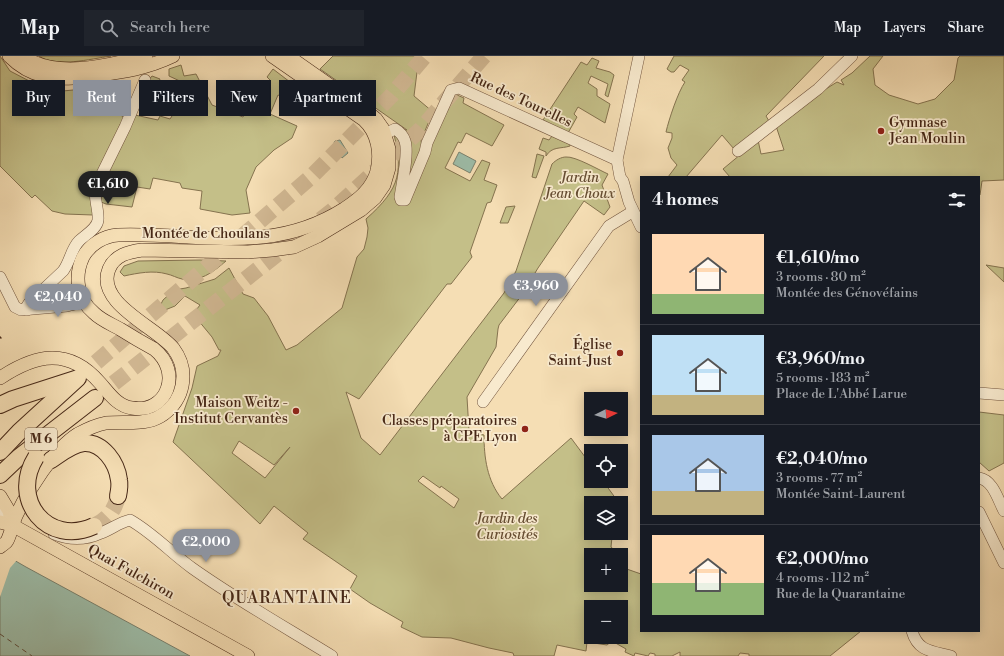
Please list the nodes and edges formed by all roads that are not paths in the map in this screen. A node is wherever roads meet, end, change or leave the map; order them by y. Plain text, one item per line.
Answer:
1 (9, 56) edge
2 (23, 56) edge
3 (146, 56) edge
4 (173, 56) edge
5 (272, 56) edge
6 (288, 56) edge
7 (640, 56) edge
8 (852, 56) edge
9 (139, 94) edge
10 (385, 134) junction
11 (738, 151) dead end
12 (617, 160) junction
13 (632, 212) junction
14 (640, 225) edge
15 (0, 277) edge
16 (84, 302) junction
17 (27, 310) junction
18 (0, 378) edge
19 (980, 393) edge
20 (1004, 395) edge
21 (483, 402) dead end
22 (0, 405) edge
23 (0, 452) edge
24 (43, 459) junction
25 (0, 476) edge
26 (980, 478) edge
27 (0, 496) edge
28 (118, 496) tunnel mouth
29 (22, 505) junction
30 (1004, 511) edge
31 (0, 513) edge
32 (980, 514) edge
33 (6, 523) edge
34 (94, 526) tunnel mouth
35 (74, 539) junction
36 (0, 547) edge
37 (68, 555) junction
38 (1004, 563) edge
39 (912, 632) edge
40 (248, 656) edge
41 (332, 656) edge
42 (950, 656) edge

1 - 4 main road
2 - 3 main road
5 - 16 main road, Montée de Choulans
6 - 10 main road, Montée de Choulans
7 - 12 street
8 - 11 street
9 - 17 street
10 - 12 street, Rue des Tourelles
10 - 24 main road, Montée de Choulans
12 - 13 street
13 - 14 street
13 - 21 street
15 - 17 street
16 - 17 street
16 - 18 main road
19 - 20 street
22 - 23 highway, M 6
24 - 25 highway, M 6
24 - 28 highway
24 - 29 main road, Montée de Choulans
24 - 34 highway, bridge
26 - 30 street
27 - 33 main road
29 - 33 main road, Montée de Choulans
29 - 35 street
31 - 33 street, Quai Fulchiron
32 - 38 street
33 - 36 main road, Montée de Choulans
33 - 37 main road, Quai Fulchiron
35 - 37 street
35 - 41 street
37 - 40 main road, Quai Fulchiron
39 - 42 street

